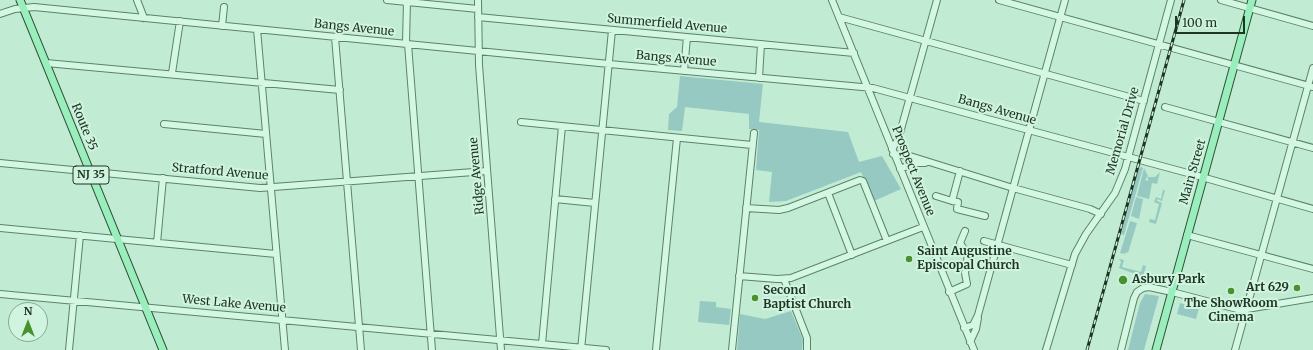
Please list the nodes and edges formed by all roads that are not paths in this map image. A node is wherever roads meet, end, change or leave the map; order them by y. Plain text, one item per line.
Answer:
1 (137, 0) edge
2 (387, 0) edge
3 (478, 0) edge
4 (832, 0) edge
5 (937, 0) edge
6 (999, 0) edge
7 (1065, 0) edge
8 (1171, 0) edge
9 (1221, 0) edge
10 (1252, 0) edge
11 (406, 1) edge
12 (22, 4) edge
13 (224, 7) dead end
14 (1250, 8) junction
15 (478, 9) junction
16 (0, 14) edge
17 (478, 17) junction
18 (839, 17) junction
19 (1060, 17) junction
20 (144, 18) junction
21 (180, 22) junction
22 (222, 26) junction
23 (1313, 26) edge
24 (257, 29) junction
25 (612, 30) junction
26 (336, 37) junction
27 (687, 37) junction
28 (926, 41) junction
29 (407, 44) junction
30 (762, 44) junction
31 (1159, 44) junction
32 (478, 51) junction
33 (854, 53) junction
34 (46, 63) junction
35 (609, 64) junction
36 (1234, 65) junction
37 (1313, 68) edge
38 (684, 71) junction
39 (172, 73) junction
40 (1045, 74) junction
41 (759, 78) junction
42 (262, 82) junction
43 (1311, 86) edge
44 (868, 88) junction
45 (340, 90) junction
46 (910, 98) junction
47 (1144, 101) junction
48 (1165, 107) dead end
49 (521, 122) dead end
50 (1218, 122) junction
51 (164, 124) dead end
52 (562, 126) junction
53 (602, 130) junction
54 (1029, 131) junction
55 (754, 133) dead end
56 (266, 134) junction
57 (677, 138) junction
58 (1292, 142) junction
59 (752, 145) junction
60 (1313, 148) edge
61 (893, 151) junction
62 (1128, 158) junction
63 (0, 163) edge
64 (933, 163) junction
65 (900, 169) junction
66 (487, 171) junction
67 (960, 171) junction
68 (90, 172) junction
69 (419, 176) junction
70 (163, 178) junction
71 (1203, 178) junction
72 (348, 182) junction
73 (271, 188) junction
74 (1014, 188) junction
75 (828, 193) junction
76 (936, 196) dead end
77 (555, 199) junction
78 (1277, 199) junction
79 (952, 201) junction
80 (595, 203) junction
81 (746, 208) junction
82 (1313, 209) edge
83 (1101, 214) junction
84 (985, 216) dead end
85 (923, 227) junction
86 (0, 228) edge
87 (965, 231) dead end
88 (80, 235) junction
89 (1187, 235) junction
90 (118, 239) junction
91 (887, 241) junction
92 (984, 241) dead end
93 (157, 243) junction
94 (998, 244) junction
95 (276, 254) junction
96 (852, 255) junction
97 (1261, 255) junction
98 (1072, 265) junction
99 (1313, 269) edge
100 (739, 276) junction
101 (784, 278) junction
102 (949, 292) junction
103 (1172, 292) junction
104 (0, 294) edge
105 (1313, 298) edge
106 (74, 300) junction
107 (146, 307) junction
108 (1246, 309) junction
109 (978, 315) junction
110 (282, 319) junction
111 (359, 327) junction
112 (964, 328) junction
113 (431, 333) junction
114 (501, 340) junction
115 (970, 342) junction
116 (542, 344) junction
117 (581, 349) edge
118 (69, 350) edge
119 (163, 350) edge
120 (284, 350) edge
121 (361, 350) edge
122 (432, 350) edge
123 (501, 350) edge
124 (606, 350) edge
125 (656, 350) edge
126 (732, 350) edge
127 (807, 350) edge
128 (974, 350) edge
129 (1046, 350) edge
130 (1121, 350) edge
131 (1156, 350) edge
132 (1235, 350) edge

1 - 20 street
2 - 11 street
3 - 15 street, Ridge Avenue
4 - 18 street, Prospect Avenue
5 - 28 street
6 - 19 street
7 - 19 street
8 - 31 street, Memorial Drive
9 - 14 street
10 - 14 main road, Main Street
11 - 15 street
11 - 29 street
12 - 16 street
12 - 20 street, Bangs Avenue
12 - 34 main road, Route 35 / NJ 35
13 - 22 street
14 - 23 street
14 - 36 main road, Main Street
15 - 17 street, Ridge Avenue
17 - 25 street, Summerfield Avenue
17 - 32 street, Ridge Avenue
18 - 28 street
18 - 33 street, Prospect Avenue
19 - 31 street
19 - 40 street
20 - 21 street, Bangs Avenue
21 - 22 street, Bangs Avenue
21 - 39 street
22 - 24 street, Bangs Avenue
24 - 26 street, Bangs Avenue
24 - 42 street
25 - 27 street, Summerfield Avenue
25 - 35 street
26 - 29 street, Bangs Avenue
26 - 45 street
27 - 30 street, Summerfield Avenue
27 - 38 street
28 - 40 street
28 - 46 street
29 - 32 street, Bangs Avenue
29 - 69 street
30 - 33 street, Summerfield Avenue
30 - 41 street
31 - 36 street
31 - 47 street, Memorial Drive
32 - 35 street, Bangs Avenue
32 - 66 street, Ridge Avenue
33 - 44 street, Prospect Avenue
34 - 39 street
34 - 68 main road, Route 35 / NJ 35
35 - 38 street, Bangs Avenue
35 - 53 street
36 - 43 street
36 - 50 main road, Main Street
37 - 43 street
38 - 41 street, Bangs Avenue
39 - 42 street
40 - 47 street
40 - 54 street
41 - 44 street, Bangs Avenue
42 - 45 street
42 - 56 street
43 - 58 street
44 - 46 street, Bangs Avenue
44 - 61 street, Prospect Avenue
45 - 72 street
46 - 54 street, Bangs Avenue
46 - 61 street
47 - 62 street, Memorial Drive
48 - 50 street
49 - 52 street
50 - 58 street
50 - 71 main road, Main Street
51 - 56 street
52 - 53 street
52 - 77 street
53 - 57 street
53 - 80 street
54 - 62 street, Bangs Avenue
54 - 74 street
55 - 59 street
56 - 73 street
57 - 59 street
57 - 125 street
58 - 60 street
58 - 78 street
59 - 81 street
61 - 64 street
61 - 65 street, Prospect Avenue
62 - 71 street, Bangs Avenue
62 - 83 street, Memorial Drive
63 - 68 street, Stratford Avenue
64 - 65 street
64 - 67 street
65 - 85 street, Prospect Avenue
66 - 69 street, Stratford Avenue
66 - 114 street, Ridge Avenue
67 - 74 street
67 - 79 street
68 - 70 street, Stratford Avenue
68 - 90 main road, Route 35 / NJ 35
69 - 72 street, Stratford Avenue
69 - 113 street
70 - 73 street, Stratford Avenue
70 - 93 street
71 - 78 street, Bangs Avenue
71 - 89 main road, Main Street
72 - 73 street, Stratford Avenue
72 - 111 street
73 - 95 street
74 - 83 street
74 - 94 street
75 - 81 street
75 - 91 street
75 - 96 street
76 - 79 street
77 - 80 street
77 - 116 street
78 - 82 street, Bangs Avenue
78 - 97 street
79 - 84 street
80 - 117 street
81 - 100 street
83 - 98 street, Memorial Drive
85 - 91 street
85 - 102 street, Prospect Avenue
86 - 88 street
87 - 102 street
88 - 90 street
88 - 106 street
89 - 97 street
89 - 103 main road, Main Street
90 - 93 street
90 - 107 main road, Route 35 / NJ 35
91 - 96 street
92 - 94 street
93 - 95 street
94 - 98 street
94 - 109 street
95 - 110 street
96 - 101 street
97 - 99 street
97 - 108 street
98 - 129 street, Memorial Drive
100 - 101 street
100 - 126 street
101 - 127 street
102 - 112 street, Prospect Avenue
103 - 108 street
103 - 130 street
103 - 131 main road, Main Street
104 - 106 street, West Lake Avenue
105 - 108 street
106 - 107 street, West Lake Avenue
106 - 118 street
107 - 110 street, West Lake Avenue
107 - 119 main road, Route 35 / NJ 35
108 - 132 street
109 - 112 street
109 - 115 street
110 - 111 street, West Lake Avenue
110 - 120 street
111 - 113 street, West Lake Avenue
111 - 121 street
112 - 115 street, Prospect Avenue
113 - 114 street, West Lake Avenue
113 - 122 street
114 - 116 street, West Lake Avenue
114 - 123 street, Ridge Avenue
115 - 128 street, Prospect Avenue
116 - 117 street, West Lake Avenue
117 - 124 street, West Lake Avenue

